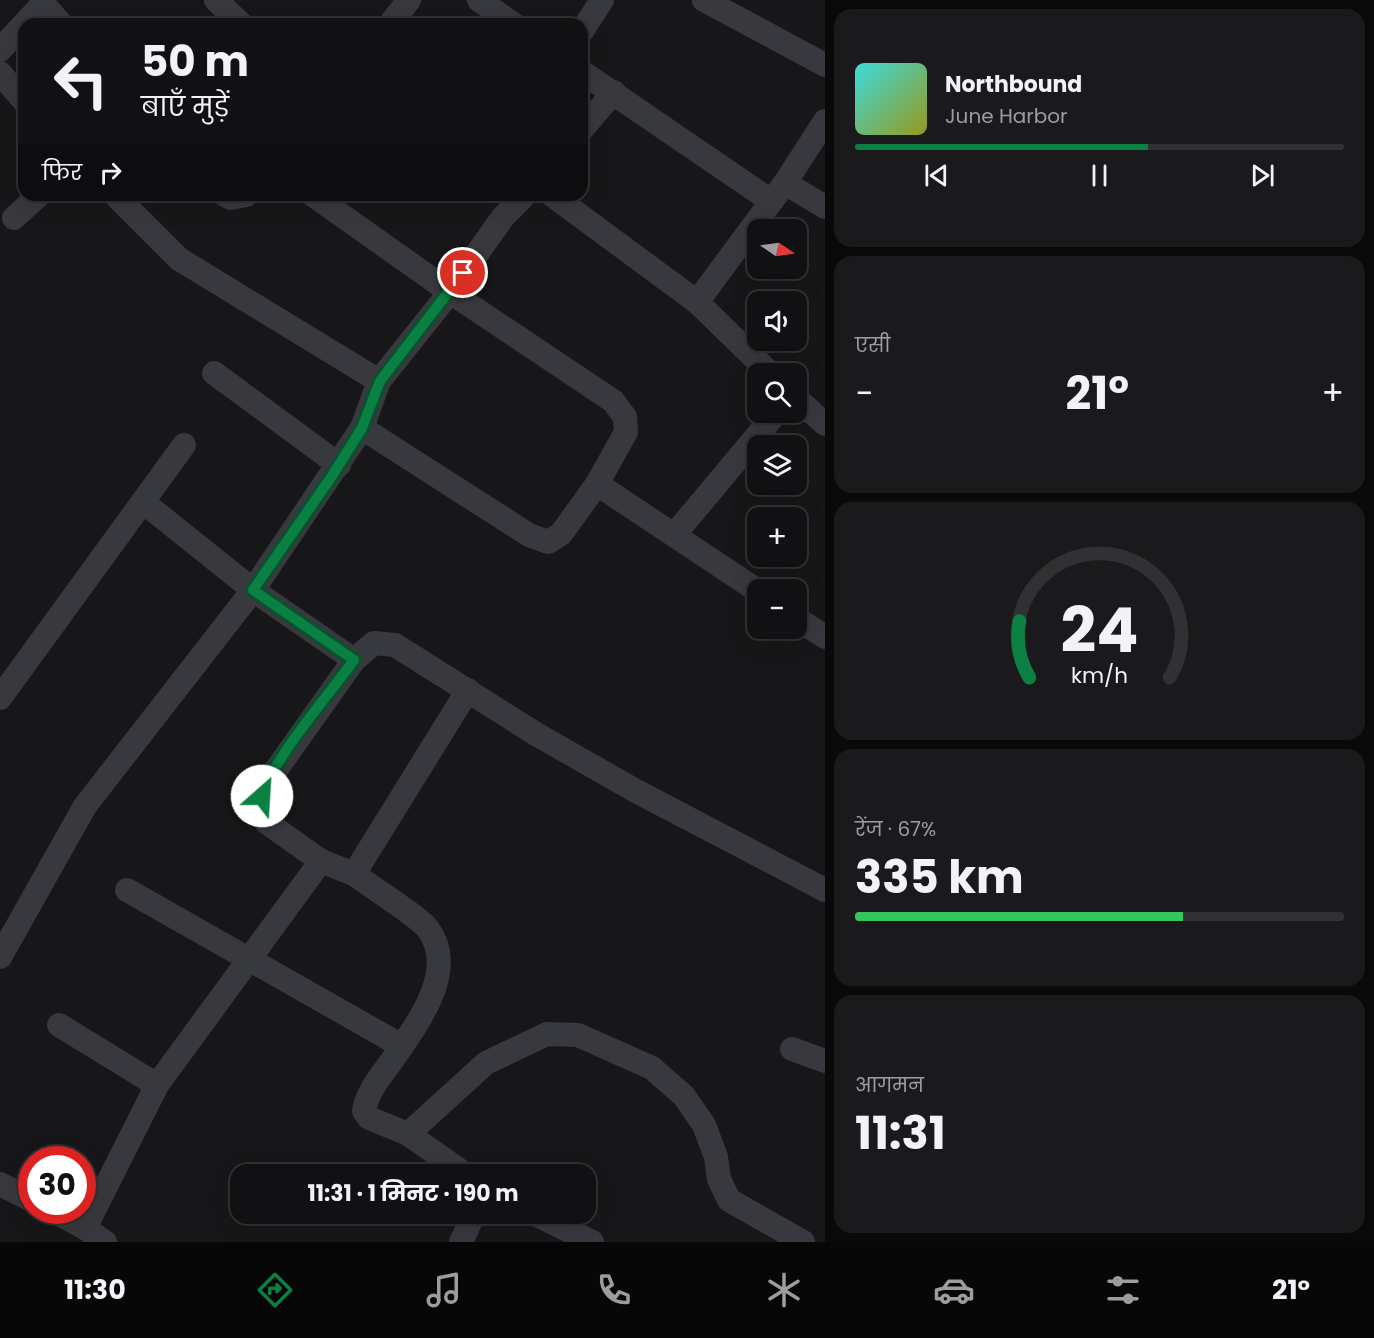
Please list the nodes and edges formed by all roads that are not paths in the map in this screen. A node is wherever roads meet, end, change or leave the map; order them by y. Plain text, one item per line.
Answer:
1 (216, 0) edge
2 (479, 0) edge
3 (602, 0) edge
4 (704, 0) edge
5 (30, 18) edge
6 (56, 18) edge
7 (235, 18) edge
8 (504, 18) edge
9 (588, 22) edge
10 (18, 31) edge
11 (0, 50) edge
12 (825, 65) edge
13 (0, 73) edge
14 (588, 76) edge
15 (614, 92) junction
16 (18, 94) edge
17 (825, 121) edge
18 (588, 122) edge
19 (778, 192) junction
20 (32, 201) edge
21 (121, 201) edge
22 (321, 201) edge
23 (519, 201) edge
24 (560, 201) edge
25 (825, 207) edge
26 (14, 218) dead end
27 (450, 292) junction
28 (697, 302) junction
29 (760, 363) edge
30 (214, 373) dead end
31 (380, 381) junction
32 (807, 408) edge
33 (768, 423) edge
34 (825, 424) edge
35 (362, 428) junction
36 (184, 445) dead end
37 (339, 465) junction
38 (597, 484) junction
39 (143, 502) junction
40 (674, 535) junction
41 (747, 584) edge
42 (253, 590) junction
43 (807, 625) edge
44 (825, 637) edge
45 (354, 660) junction
46 (468, 690) junction
47 (0, 698) edge
48 (321, 861) junction
49 (354, 874) junction
50 (127, 890) dead end
51 (825, 890) edge
52 (0, 957) edge
53 (248, 958) junction
54 (59, 1025) dead end
55 (402, 1046) junction
56 (792, 1049) dead end
57 (825, 1061) edge
58 (157, 1085) junction
59 (408, 1134) junction
60 (451, 1164) edge
61 (3, 1192) edge
62 (18, 1196) edge
63 (77, 1224) edge
64 (469, 1224) edge
65 (555, 1224) edge
66 (85, 1228) junction
67 (105, 1242) edge
68 (461, 1242) edge
69 (592, 1242) edge
70 (803, 1242) edge

1 - 7 street
2 - 8 street
3 - 9 street
4 - 12 street
5 - 6 street
10 - 11 street
13 - 16 street
14 - 15 street
15 - 18 street
15 - 19 street
17 - 19 street
19 - 25 street
19 - 28 street
20 - 26 street
21 - 31 street
22 - 27 street
23 - 27 street
24 - 28 street
27 - 31 street
27 - 38 street
28 - 29 street
30 - 37 street
31 - 35 street
32 - 34 street
33 - 40 street
35 - 37 street
35 - 38 street
36 - 39 street
37 - 42 street
38 - 40 street
39 - 42 street
39 - 47 street
40 - 41 street
42 - 45 street
42 - 52 street
43 - 44 street
45 - 46 street
45 - 48 street
46 - 49 street
46 - 51 street
48 - 49 street
48 - 53 street
49 - 55 street
50 - 53 street
53 - 55 street
53 - 58 street
54 - 58 street
55 - 59 street
56 - 57 street
58 - 66 street
59 - 60 street
59 - 70 street
61 - 62 street
63 - 66 street
64 - 68 street
65 - 69 street
66 - 67 street

